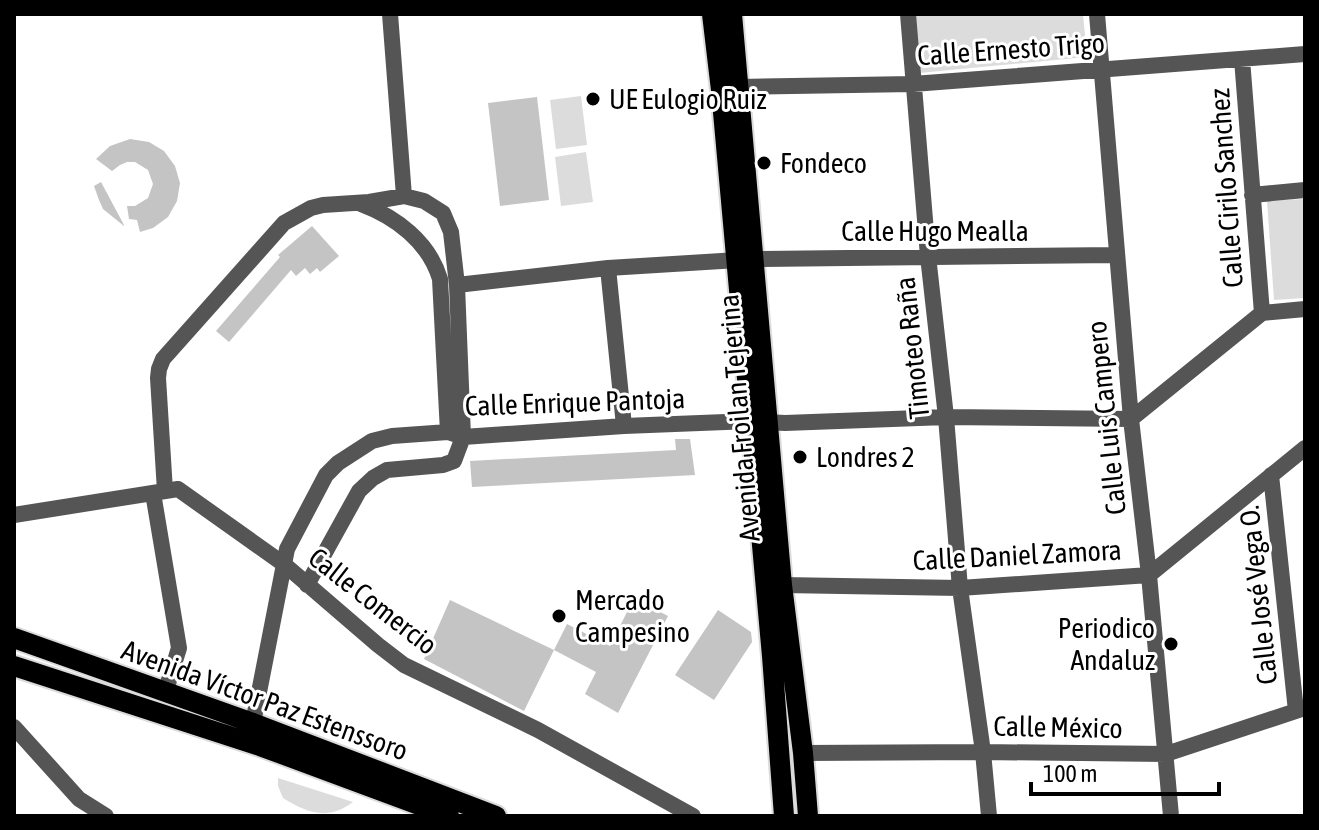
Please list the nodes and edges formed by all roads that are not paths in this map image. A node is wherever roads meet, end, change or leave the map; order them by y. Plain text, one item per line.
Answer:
1 (390, 14) edge
2 (712, 14) edge
3 (732, 14) edge
4 (908, 14) edge
5 (1097, 14) edge
6 (1305, 54) edge
7 (1242, 59) junction
8 (1101, 68) junction
9 (913, 84) junction
10 (730, 88) junction
11 (1305, 190) edge
12 (1252, 195) junction
13 (404, 196) junction
14 (359, 203) junction
15 (1117, 255) junction
16 (928, 256) junction
17 (745, 259) junction
18 (608, 268) junction
19 (457, 285) junction
20 (1305, 309) edge
21 (1262, 313) junction
22 (946, 417) junction
23 (1131, 419) junction
24 (759, 422) junction
25 (624, 426) junction
26 (455, 434) junction
27 (1305, 448) edge
28 (1271, 475) junction
29 (159, 492) junction
30 (14, 515) edge
31 (285, 565) junction
32 (1149, 575) junction
33 (307, 585) junction
34 (782, 585) junction
35 (960, 588) junction
36 (14, 638) edge
37 (772, 656) junction
38 (14, 666) edge
39 (165, 693) junction
40 (1300, 709) edge
41 (253, 723) junction
42 (14, 727) edge
43 (983, 752) junction
44 (803, 753) junction
45 (1166, 754) junction
46 (80, 808) edge
47 (106, 816) edge
48 (449, 816) edge
49 (496, 816) edge
50 (693, 816) edge
51 (784, 816) edge
52 (793, 816) edge
53 (808, 816) edge
54 (989, 816) edge
55 (1171, 816) edge

1 - 13 street
2 - 10 main road, Avenida Froilan Tejerina
3 - 10 main road, Avenida Froilan Tejerina
4 - 9 street, Timoteo Raña
5 - 8 street, Calle Luis Campero
6 - 7 street, Calle Ernesto Trigo
7 - 8 street, Calle Ernesto Trigo
7 - 12 street, Calle Cirilo Sanchez
8 - 9 street, Calle Ernesto Trigo
8 - 15 street, Calle Luis Campero
9 - 10 street, Calle Ernesto Trigo
9 - 16 street, Timoteo Raña
10 - 17 main road, Avenida Froilan Tejerina
11 - 12 street
12 - 21 street, Calle Cirilo Sanchez
13 - 14 street
13 - 19 street
14 - 26 street
14 - 29 street
15 - 16 street, Calle Hugo Mealla
15 - 23 street, Calle Luis Campero
16 - 17 street, Calle Hugo Mealla
16 - 22 street, Timoteo Raña
17 - 18 street, Calle Hugo Mealla
17 - 24 main road, Avenida Froilan Tejerina
18 - 19 street, Calle Hugo Mealla
18 - 25 street
19 - 26 street
20 - 21 street
21 - 23 street
22 - 23 street, Calle Enrique Pantoja
22 - 24 street, Calle Enrique Pantoja
22 - 35 street, Timoteo Raña
23 - 32 street, Calle Luis Campero
24 - 25 street, Calle Enrique Pantoja
24 - 34 main road, Avenida Froilan Tejerina
24 - 37 main road, Avenida Froilan Tejerina
25 - 26 street, Calle Enrique Pantoja
26 - 31 street, Calle Enrique Pantoja
26 - 33 street
27 - 28 street, Calle Daniel Zamora
28 - 32 street, Calle Daniel Zamora
28 - 40 street, Calle José Vega O.
29 - 30 street
29 - 31 street, Calle Comercio
29 - 39 street
31 - 33 street, Calle Comercio
31 - 41 street, Calle Enrique Pantoja
32 - 35 street, Calle Daniel Zamora
32 - 45 street, Calle Luis Campero
33 - 50 street, Calle Comercio
34 - 35 street, Calle Daniel Zamora
34 - 44 main road, Avenida Froilan Tejerina
35 - 43 street, Timoteo Raña
36 - 39 main road, Avenida Víctor Paz Estenssoro
37 - 51 main road
37 - 52 main road
38 - 48 main road, Avenida Víctor Paz Estenssoro
39 - 41 main road, Avenida Víctor Paz Estenssoro
40 - 45 street, Calle México
41 - 49 main road, Avenida Víctor Paz Estenssoro
42 - 46 street
43 - 44 street, Calle México
43 - 45 street, Calle México
43 - 54 street, Timoteo Raña
44 - 53 main road, Avenida Froilan Tejerina
45 - 55 street, Calle Luis Campero
46 - 47 street

